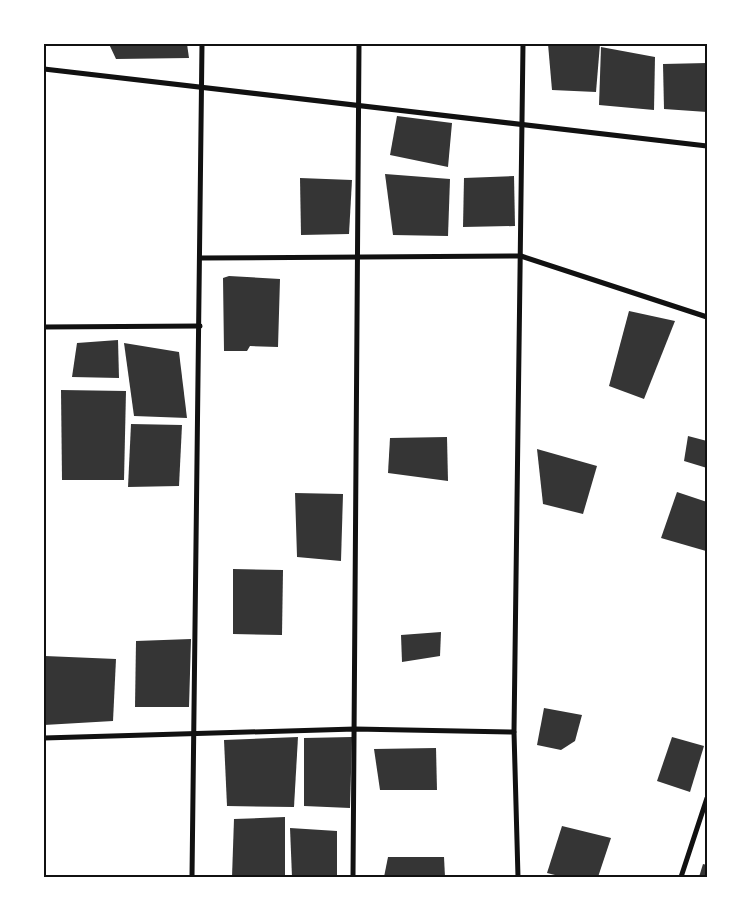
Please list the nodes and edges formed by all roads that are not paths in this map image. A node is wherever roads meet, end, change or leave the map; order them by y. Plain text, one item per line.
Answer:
1 (202, 44) edge
2 (359, 44) edge
3 (523, 44) edge
4 (44, 68) edge
5 (202, 87) junction
6 (359, 106) junction
7 (521, 125) junction
8 (707, 146) edge
9 (521, 256) junction
10 (358, 257) junction
11 (200, 258) junction
12 (707, 317) edge
13 (200, 326) junction
14 (44, 327) edge
15 (355, 729) junction
16 (514, 732) junction
17 (192, 733) junction
18 (44, 738) edge
19 (707, 798) edge
20 (192, 877) edge
21 (354, 877) edge
22 (518, 877) edge
23 (681, 877) edge

1 - 5 street
2 - 6 street
3 - 7 street
4 - 5 street
5 - 6 street
5 - 11 street
6 - 7 street
6 - 10 street
7 - 8 street
7 - 9 street
9 - 10 street
9 - 12 street
9 - 16 street
10 - 11 street
10 - 15 street
11 - 13 street
13 - 14 street
13 - 17 street
15 - 16 street
15 - 17 street
15 - 21 street
16 - 22 street
17 - 18 street
17 - 20 street
19 - 23 street

